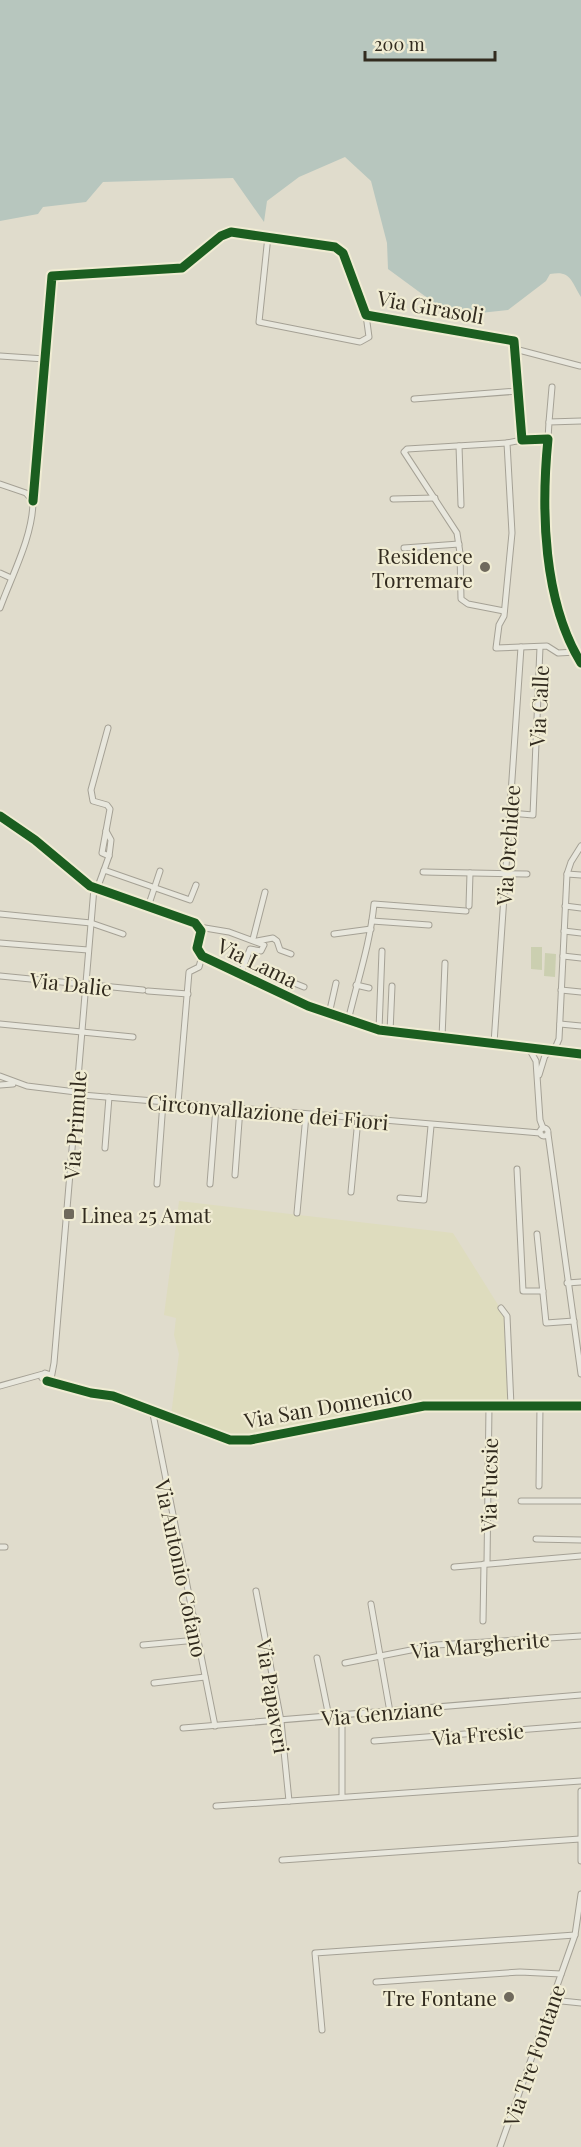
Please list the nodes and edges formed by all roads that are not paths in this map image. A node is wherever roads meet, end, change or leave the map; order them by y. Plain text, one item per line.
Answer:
1 (268, 236) junction
2 (366, 315) junction
3 (515, 349) junction
4 (0, 356) edge
5 (45, 359) junction
6 (580, 366) edge
7 (552, 387) dead end
8 (518, 391) junction
9 (414, 399) dead end
10 (581, 421) edge
11 (549, 422) junction
12 (548, 440) junction
13 (522, 441) junction
14 (507, 443) junction
15 (459, 446) junction
16 (0, 484) edge
17 (435, 498) junction
18 (393, 499) dead end
19 (33, 501) junction
20 (461, 505) dead end
21 (459, 544) junction
22 (404, 548) dead end
23 (0, 573) edge
24 (11, 578) junction
25 (0, 606) edge
26 (504, 611) junction
27 (521, 647) junction
28 (540, 647) junction
29 (576, 652) junction
30 (581, 663) edge
31 (108, 728) dead end
32 (510, 813) junction
33 (0, 816) edge
34 (581, 846) edge
35 (104, 870) junction
36 (160, 871) dead end
37 (423, 872) dead end
38 (470, 873) junction
39 (504, 874) junction
40 (527, 874) dead end
41 (567, 874) junction
42 (581, 875) edge
43 (196, 885) dead end
44 (95, 888) junction
45 (155, 888) junction
46 (265, 892) dead end
47 (565, 906) junction
48 (148, 907) junction
49 (581, 908) edge
50 (0, 914) edge
51 (372, 921) junction
52 (91, 923) junction
53 (429, 925) dead end
54 (199, 927) junction
55 (371, 929) junction
56 (564, 931) junction
57 (581, 933) edge
58 (123, 934) dead end
59 (334, 934) dead end
60 (255, 940) junction
61 (0, 943) edge
62 (88, 950) junction
63 (382, 951) dead end
64 (291, 954) dead end
65 (202, 956) junction
66 (563, 956) junction
67 (581, 958) edge
68 (445, 963) dead end
69 (241, 972) junction
70 (0, 976) edge
71 (336, 983) dead end
72 (85, 984) junction
73 (356, 985) junction
74 (392, 986) dead end
75 (304, 987) dead end
76 (369, 988) dead end
77 (561, 990) junction
78 (581, 992) edge
79 (188, 994) junction
80 (283, 995) junction
81 (329, 1014) junction
82 (348, 1021) junction
83 (0, 1024) edge
84 (560, 1024) junction
85 (581, 1026) edge
86 (380, 1030) junction
87 (80, 1032) junction
88 (390, 1032) junction
89 (133, 1036) dead end
90 (442, 1038) junction
91 (494, 1043) junction
92 (520, 1045) junction
93 (547, 1052) junction
94 (562, 1052) junction
95 (581, 1054) edge
96 (536, 1060) junction
97 (543, 1062) junction
98 (0, 1076) edge
99 (538, 1076) junction
100 (18, 1084) junction
101 (0, 1085) edge
102 (76, 1092) junction
103 (109, 1097) junction
104 (163, 1102) junction
105 (178, 1103) junction
106 (216, 1107) junction
107 (240, 1108) junction
108 (306, 1115) junction
109 (357, 1119) junction
110 (431, 1126) junction
111 (542, 1130) junction
112 (105, 1148) dead end
113 (517, 1169) dead end
114 (234, 1175) dead end
115 (157, 1184) dead end
116 (210, 1184) dead end
117 (351, 1192) dead end
118 (400, 1198) dead end
119 (297, 1213) dead end
120 (537, 1234) dead end
121 (581, 1282) edge
122 (567, 1283) junction
123 (543, 1291) junction
124 (501, 1308) dead end
125 (574, 1322) junction
126 (581, 1322) edge
127 (579, 1351) edge
128 (581, 1374) edge
129 (47, 1377) junction
130 (0, 1386) edge
131 (489, 1406) junction
132 (511, 1406) junction
133 (540, 1406) junction
134 (581, 1406) edge
135 (152, 1409) junction
136 (539, 1486) dead end
137 (522, 1501) dead end
138 (581, 1501) edge
139 (536, 1539) dead end
140 (581, 1539) edge
141 (581, 1556) edge
142 (485, 1564) junction
143 (454, 1567) dead end
144 (256, 1591) dead end
145 (371, 1604) dead end
146 (483, 1621) dead end
147 (581, 1636) edge
148 (197, 1640) junction
149 (143, 1645) dead end
150 (380, 1654) junction
151 (317, 1658) dead end
152 (345, 1663) dead end
153 (205, 1677) junction
154 (154, 1683) dead end
155 (581, 1695) edge
156 (390, 1712) junction
157 (342, 1716) junction
158 (329, 1717) junction
159 (281, 1720) junction
160 (581, 1725) edge
161 (215, 1726) junction
162 (183, 1728) dead end
163 (374, 1741) dead end
164 (581, 1780) edge
165 (581, 1791) edge
166 (342, 1797) junction
167 (289, 1801) junction
168 (216, 1806) dead end
169 (580, 1836) edge
170 (282, 1860) dead end
171 (581, 1861) edge
172 (581, 1894) edge
173 (575, 1935) junction
174 (561, 1974) junction
175 (376, 1982) dead end
176 (552, 2000) junction
177 (581, 2003) edge
178 (322, 2030) dead end
179 (500, 2147) edge

1 - 2 street, Via Girasoli
1 - 2 street
1 - 5 street, Via Girasoli
2 - 3 street, Via Girasoli
3 - 6 street
3 - 8 street
4 - 5 street
5 - 19 street, Via Girasoli
7 - 11 street
8 - 9 street
8 - 13 street
10 - 11 street
11 - 12 street
12 - 13 street
12 - 29 street
13 - 14 street
14 - 15 street
14 - 26 street
15 - 17 street
15 - 20 street
16 - 19 street
17 - 18 street
17 - 21 street
19 - 24 street
21 - 22 street
21 - 26 street
23 - 24 street
24 - 25 street
26 - 27 street
27 - 28 street
27 - 32 street, Via Orchidee
28 - 29 street
28 - 32 street, Via Calle
29 - 30 street
31 - 35 street, Via Primule
32 - 39 street, Via Orchidee
33 - 44 street, Via Lama
34 - 41 street
35 - 44 street, Via Primule
35 - 45 street
36 - 45 street
37 - 38 street
38 - 39 street
38 - 51 street
39 - 40 street
39 - 91 street, Via Orchidee
41 - 42 street
41 - 47 street
43 - 45 street
44 - 48 street, Via Lama
44 - 52 street, Via Primule
45 - 48 street
46 - 60 street
47 - 49 street
47 - 56 street
48 - 54 street, Via Lama
50 - 52 street
51 - 53 street
51 - 55 street
52 - 58 street
52 - 62 street, Via Primule
54 - 60 street
54 - 65 street, Via Lama
55 - 59 street
55 - 73 street
56 - 57 street
56 - 66 street
60 - 64 street
60 - 69 street
61 - 62 street
62 - 72 street, Via Primule
63 - 86 street
65 - 69 street, Via Lama
65 - 79 street
66 - 67 street
66 - 77 street
68 - 90 street
69 - 80 street, Via Lama
70 - 72 street, Via Dalie
71 - 81 street
72 - 79 street, Via Dalie
72 - 87 street, Via Primule
73 - 76 street
73 - 82 street
74 - 88 street
75 - 80 street
77 - 78 street
77 - 84 street
79 - 105 street
80 - 81 street, Via Lama
81 - 82 street, Via Lama
82 - 86 street, Via Lama
83 - 87 street
84 - 85 street
84 - 93 street
86 - 88 street, Via Lama
87 - 89 street
87 - 102 street, Via Primule
88 - 90 street, Via Lama
90 - 91 street, Via Lama
91 - 92 street, Via Lama
92 - 93 street, Via Lama
92 - 96 street
93 - 94 street, Via Lama
93 - 96 street
93 - 97 street
94 - 95 street, Via Lama
94 - 97 street
96 - 99 street
97 - 99 street
98 - 100 street, Circonvallazione dei Fiori
99 - 111 street
100 - 101 street
100 - 102 street, Circonvallazione dei Fiori
102 - 103 street, Circonvallazione dei Fiori
102 - 129 street, Via Primule
103 - 104 street, Circonvallazione dei Fiori
103 - 112 street
104 - 105 street, Circonvallazione dei Fiori
104 - 115 street
105 - 106 street, Circonvallazione dei Fiori
106 - 107 street, Circonvallazione dei Fiori
106 - 116 street
107 - 108 street, Circonvallazione dei Fiori
107 - 114 street
108 - 109 street, Circonvallazione dei Fiori
108 - 119 street
109 - 110 street, Circonvallazione dei Fiori
109 - 117 street
110 - 111 street, Circonvallazione dei Fiori
110 - 118 street
111 - 122 street, Circonvallazione dei Fiori
113 - 123 street
120 - 123 street
121 - 122 street
122 - 125 street
123 - 125 street
124 - 132 street
125 - 126 street
125 - 127 street
127 - 128 street
129 - 130 street
129 - 135 street, Via San Domenico
131 - 132 street, Via San Domenico
131 - 135 street, Via San Domenico
131 - 142 street, Via Fucsie
132 - 133 street, Via San Domenico
133 - 134 street, Via San Domenico
133 - 136 street
135 - 148 street, Via Antonio Cofano
137 - 138 street
139 - 140 street
141 - 142 street
142 - 143 street
142 - 146 street, Via Fucsie
144 - 159 street, Via Papaveri
145 - 150 street
147 - 150 street, Via Margherite
148 - 149 street
148 - 153 street, Via Antonio Cofano
150 - 152 street, Via Margherite
150 - 156 street
151 - 158 street
153 - 154 street
153 - 161 street, Via Antonio Cofano
155 - 156 street, Via Genziane
156 - 157 street, Via Genziane
157 - 158 street, Via Genziane
157 - 166 street
158 - 159 street, Via Genziane
159 - 161 street, Via Genziane
159 - 167 street, Via Papaveri
160 - 163 street, Via Fresie
161 - 162 street, Via Genziane
164 - 166 street
165 - 169 street
166 - 167 street
167 - 168 street
169 - 170 street
169 - 171 street
172 - 173 street, Via Tre Fontane
173 - 174 street, Via Tre Fontane
173 - 178 street
174 - 175 street
174 - 176 street, Via Tre Fontane
176 - 177 street
176 - 179 street, Via Tre Fontane

